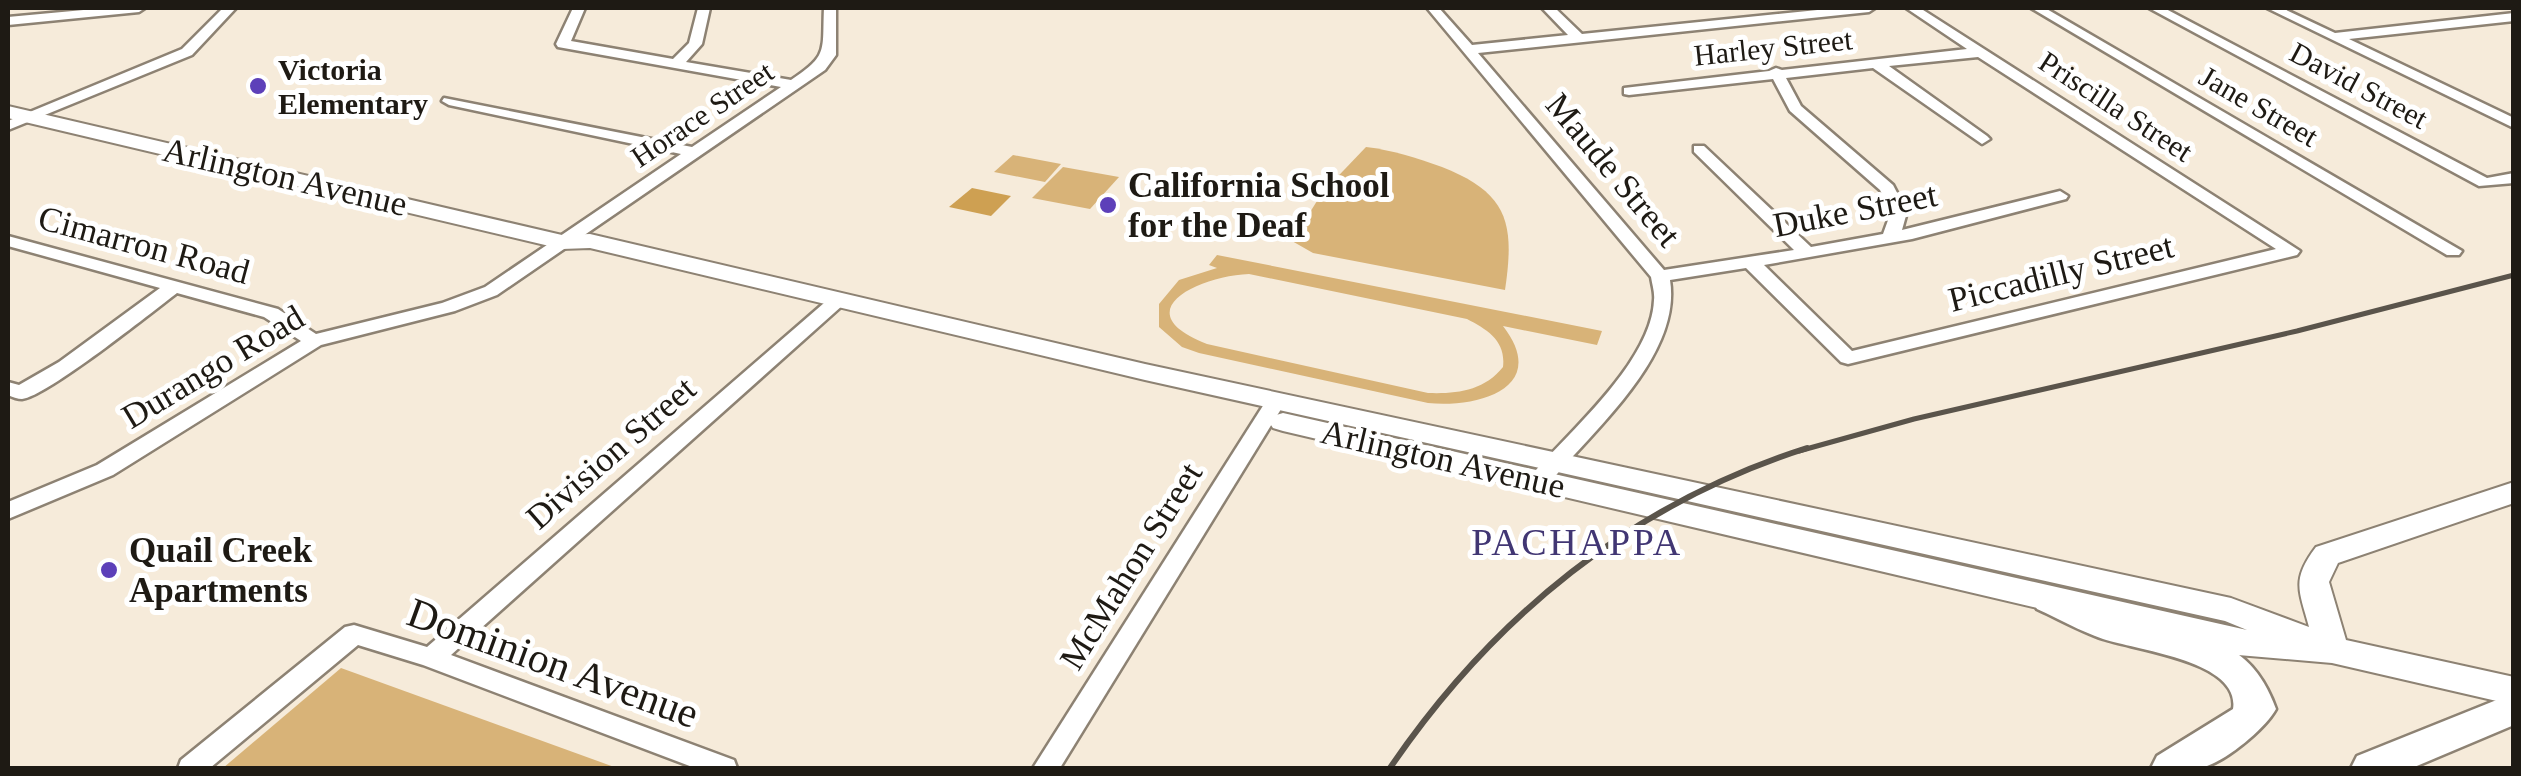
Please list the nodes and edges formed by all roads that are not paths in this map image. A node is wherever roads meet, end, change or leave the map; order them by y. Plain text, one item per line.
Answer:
1 (139, 8) edge
2 (230, 8) edge
3 (579, 8) edge
4 (704, 8) edge
5 (830, 8) edge
6 (1433, 8) edge
7 (1548, 8) edge
8 (1673, 8) edge
9 (1869, 8) edge
10 (1912, 8) edge
11 (2037, 8) edge
12 (2155, 8) edge
13 (2273, 8) edge
14 (1797, 11) edge
15 (33, 13) edge
16 (2514, 18) edge
17 (8, 22) edge
18 (1695, 26) junction
19 (2333, 37) junction
20 (1578, 38) junction
21 (1468, 50) junction
22 (1982, 52) junction
23 (1876, 63) junction
24 (676, 64) junction
25 (1776, 72) junction
26 (794, 85) junction
27 (1629, 91) dead end
28 (449, 101) dead end
29 (8, 112) edge
30 (29, 117) junction
31 (2514, 124) edge
32 (8, 126) edge
33 (1982, 139) dead end
34 (1699, 149) dead end
35 (693, 152) junction
36 (2514, 178) edge
37 (2060, 196) dead end
38 (1891, 237) junction
39 (8, 241) edge
40 (562, 242) junction
41 (2291, 250) joint
42 (2453, 251) dead end
43 (1808, 254) junction
44 (1751, 263) junction
45 (1660, 276) junction
46 (174, 286) junction
47 (829, 307) junction
48 (314, 340) junction
49 (8, 388) edge
50 (1271, 410) junction
51 (1547, 470) junction
52 (2514, 492) edge
53 (8, 510) edge
54 (2050, 600) junction
55 (2332, 650) junction
56 (432, 658) junction
57 (2514, 691) edge
58 (2500, 714) edge
59 (192, 768) edge
60 (724, 768) edge
61 (1046, 768) edge
62 (2171, 768) edge
63 (2371, 768) edge

1 - 15 street
2 - 30 street
3 - 24 street
4 - 24 street
5 - 26 street, Horace Street
6 - 21 street, Maude Street
7 - 20 street
8 - 18 street
9 - 14 street
10 - 22 street, Priscilla Street
11 - 42 street, Jane Street
12 - 36 street, David Street
13 - 19 street
14 - 18 street
15 - 17 street
16 - 19 street
18 - 20 street
19 - 31 street
20 - 21 street
21 - 45 street, Maude Street
22 - 23 street, Harley Street
22 - 41 street, Priscilla Street
23 - 25 street, Harley Street
23 - 33 street
24 - 26 street
25 - 27 street, Harley Street
25 - 38 street
26 - 35 street, Horace Street
28 - 35 street
29 - 30 main road, Arlington Avenue
30 - 32 street
30 - 40 main road, Arlington Avenue
34 - 43 street
35 - 40 street, Horace Street
37 - 38 street, Duke Street
38 - 43 street, Duke Street
39 - 46 street, Cimarron Road
40 - 47 main road, Arlington Avenue
40 - 48 street, Durango Road
41 - 44 street, Piccadilly Street
43 - 44 street, Duke Street
44 - 45 street, Duke Street
45 - 51 street, Maude Street
46 - 48 street, Cimarron Road
46 - 49 street
47 - 50 main road, Arlington Avenue
47 - 56 street, Division Street
48 - 53 street, Durango Road
50 - 51 main road, Arlington Avenue
50 - 61 street, McMahon Street
51 - 54 main road, Arlington Avenue
51 - 55 main road, Arlington Avenue
52 - 55 main road
54 - 55 main road, Arlington Avenue
54 - 62 highway
55 - 57 main road, Arlington Avenue
56 - 59 street, Dominion Avenue
56 - 60 street, Dominion Avenue
58 - 63 highway

